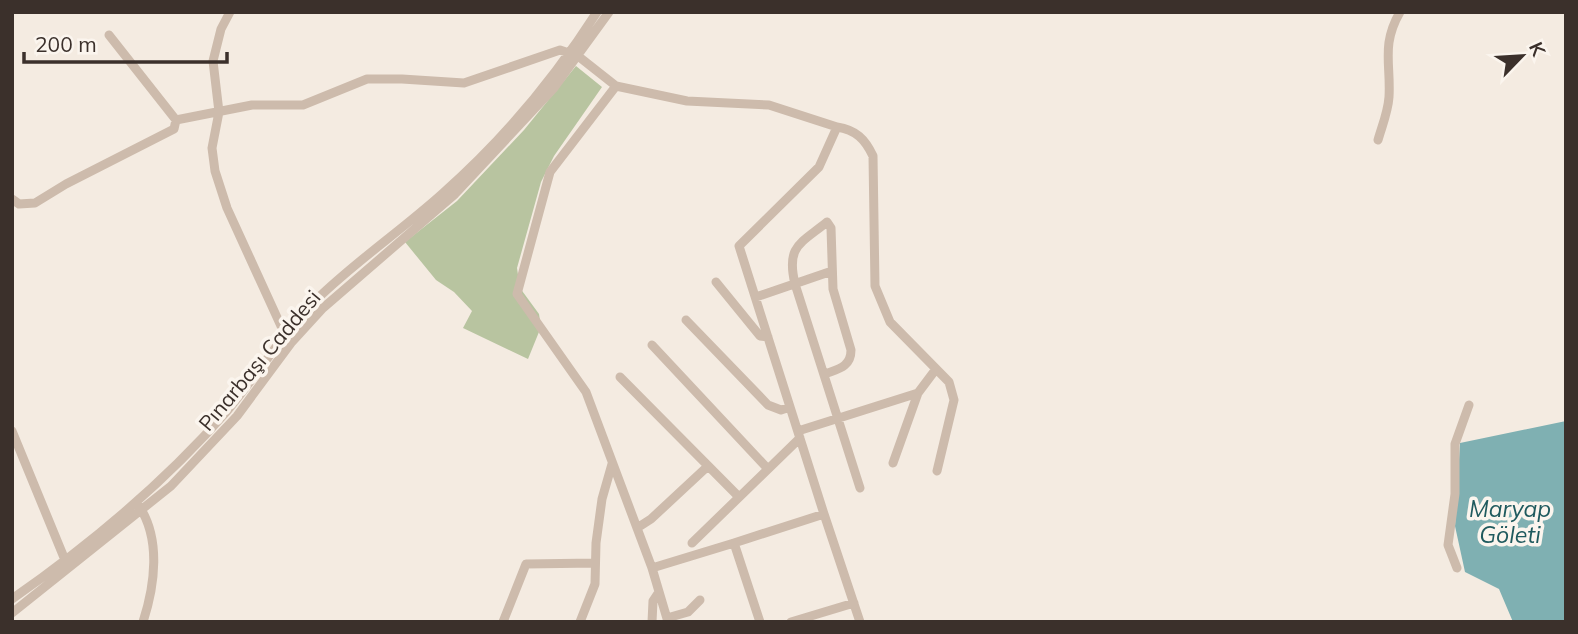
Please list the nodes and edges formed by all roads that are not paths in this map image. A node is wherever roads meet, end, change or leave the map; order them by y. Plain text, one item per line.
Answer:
1 (230, 12) edge
2 (597, 12) edge
3 (608, 12) edge
4 (1400, 12) edge
5 (108, 35) dead end
6 (574, 54) junction
7 (617, 86) junction
8 (219, 112) junction
9 (176, 120) junction
10 (837, 127) junction
11 (1378, 140) dead end
12 (12, 199) edge
13 (832, 271) junction
14 (716, 282) dead end
15 (795, 284) junction
16 (756, 297) junction
17 (686, 320) dead end
18 (284, 335) junction
19 (768, 337) junction
20 (291, 344) junction
21 (652, 345) dead end
22 (936, 369) junction
23 (825, 374) junction
24 (620, 377) dead end
25 (918, 393) junction
26 (1469, 405) dead end
27 (790, 407) junction
28 (839, 418) junction
29 (12, 431) edge
30 (799, 435) junction
31 (612, 463) junction
32 (893, 463) dead end
33 (708, 466) junction
34 (768, 469) junction
35 (937, 471) dead end
36 (860, 488) dead end
37 (739, 497) junction
38 (139, 507) junction
39 (824, 513) junction
40 (636, 528) junction
41 (692, 543) dead end
42 (734, 543) junction
43 (65, 560) junction
44 (595, 563) junction
45 (652, 568) junction
46 (1457, 568) dead end
47 (659, 592) junction
48 (12, 599) edge
49 (700, 600) dead end
50 (854, 603) junction
51 (12, 612) edge
52 (668, 620) edge
53 (143, 622) edge
54 (503, 622) edge
55 (580, 622) edge
56 (652, 622) edge
57 (760, 622) edge
58 (791, 622) edge
59 (860, 622) edge

1 - 8 street
2 - 6 street
3 - 6 street
4 - 11 street
5 - 9 street
6 - 7 street
6 - 8 street
6 - 18 street
6 - 20 street, Pınarbaşı Caddesi
7 - 10 street
7 - 31 street
8 - 9 street
8 - 18 street
9 - 12 street
10 - 16 street
10 - 22 street
13 - 15 street
13 - 15 street
13 - 23 street
14 - 19 street
15 - 16 street
15 - 23 street
16 - 19 street
17 - 27 street
18 - 20 street
18 - 38 street
19 - 27 street
20 - 38 street, Pınarbaşı Caddesi
21 - 34 street
22 - 25 street
22 - 35 street
23 - 28 street
24 - 33 street
25 - 28 street
25 - 32 street
26 - 46 street
27 - 30 street
28 - 30 street
28 - 36 street
29 - 43 street
30 - 34 street
30 - 39 street
31 - 40 street
31 - 44 street
33 - 37 street
33 - 40 street
34 - 37 street
37 - 41 street
38 - 43 street
38 - 51 street, Pınarbaşı Caddesi
38 - 53 street
39 - 42 street
39 - 50 street
40 - 45 street
42 - 45 street
42 - 57 street
43 - 48 street
44 - 54 street
44 - 55 street
45 - 47 street
47 - 52 street
47 - 56 street
49 - 52 street
50 - 58 street
50 - 59 street

